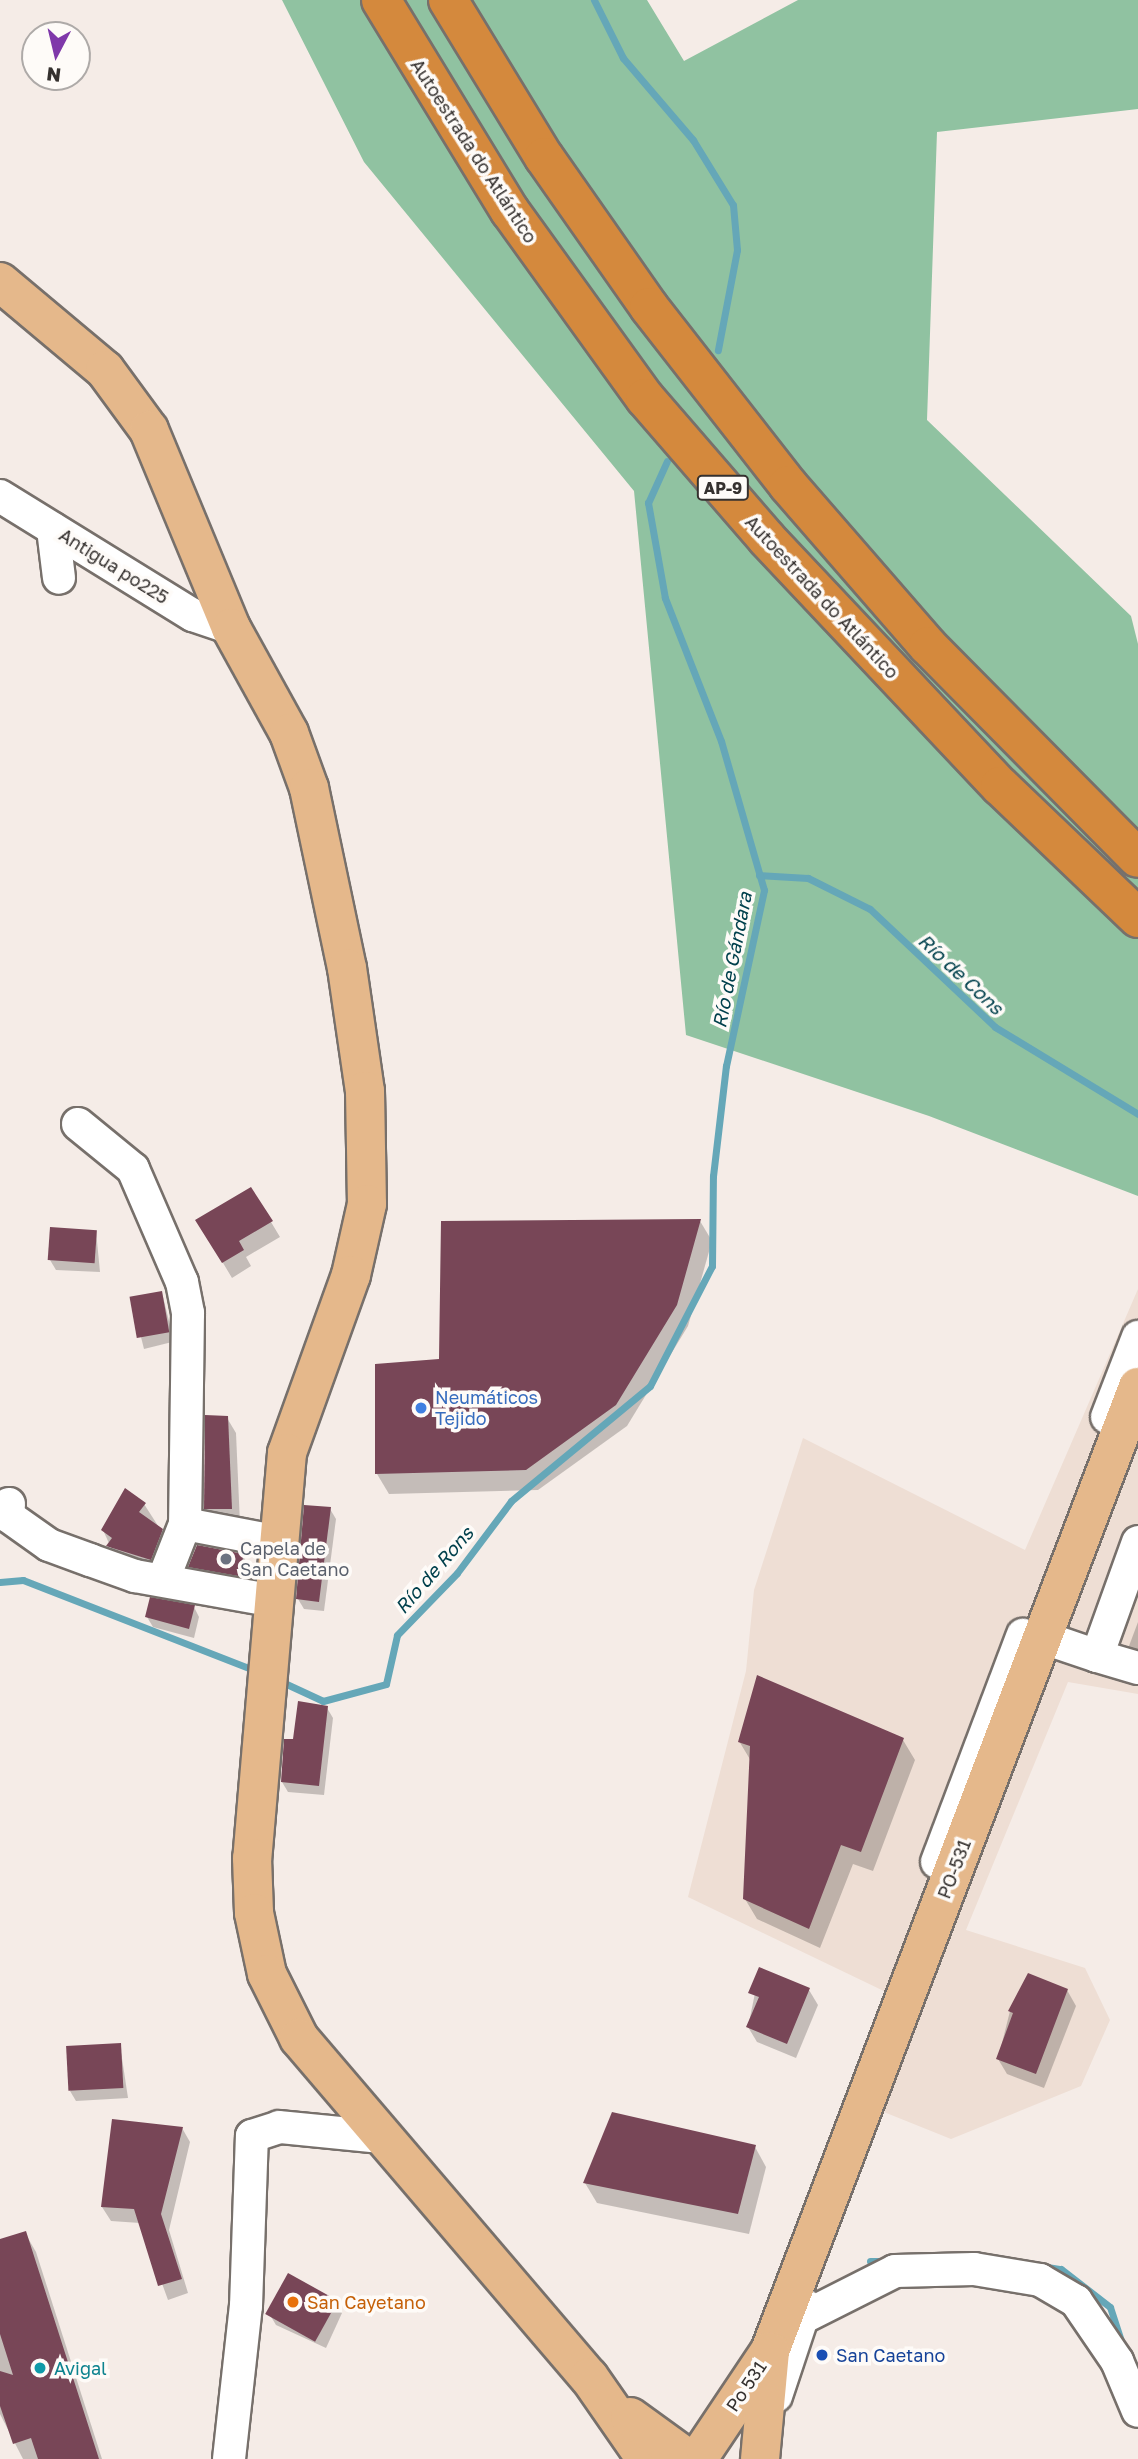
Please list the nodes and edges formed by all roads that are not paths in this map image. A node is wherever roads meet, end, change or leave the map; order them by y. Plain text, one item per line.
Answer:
1 (381, 0) edge
2 (448, 0) edge
3 (0, 282) edge
4 (0, 496) edge
5 (53, 529) junction
6 (59, 578) dead end
7 (231, 628) junction
8 (1138, 858) edge
9 (1138, 918) edge
10 (78, 1124) dead end
11 (1138, 1337) edge
12 (1138, 1387) edge
13 (1138, 1436) edge
14 (9, 1504) dead end
15 (185, 1524) junction
16 (279, 1542) junction
17 (1138, 1542) edge
18 (163, 1580) junction
19 (275, 1601) junction
20 (1059, 1643) junction
21 (1097, 1656) junction
22 (1138, 1668) edge
23 (381, 2137) junction
24 (802, 2318) junction
25 (769, 2351) junction
26 (597, 2388) junction
27 (1138, 2411) edge
28 (726, 2416) junction
29 (763, 2442) edge
30 (693, 2455) edge
31 (229, 2459) edge
32 (646, 2459) edge
33 (744, 2459) edge

1 - 9 highway, Autoestrada do Atlántico / AP-9
2 - 8 highway, AP-9
3 - 7 main road
4 - 5 street, Antigua po225
5 - 6 street
5 - 7 street, Antigua po225
7 - 16 main road
10 - 15 street
11 - 28 street, PO-531
12 - 25 main road, PO-531
13 - 20 street, PO-531
14 - 18 street
15 - 16 street
15 - 18 street
16 - 19 main road
17 - 21 street
18 - 19 street
19 - 23 main road
20 - 21 street
20 - 24 street, PO-531
21 - 22 street
23 - 26 main road
23 - 31 street
24 - 27 street
24 - 29 street, PO-531
25 - 28 main road, Po 531
25 - 29 main road, Po 531
26 - 30 main road
26 - 32 main road
28 - 30 main road, Po 531
30 - 33 main road

